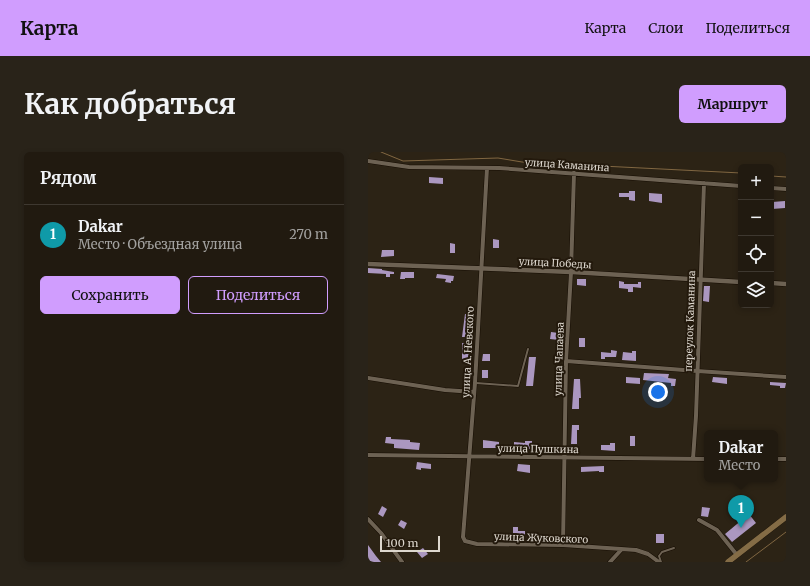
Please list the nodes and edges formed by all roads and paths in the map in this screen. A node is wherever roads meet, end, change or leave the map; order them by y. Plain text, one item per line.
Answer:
1 (368, 161) edge
2 (487, 168) junction
3 (574, 173) junction
4 (704, 183) junction
5 (738, 186) edge
6 (774, 188) edge
7 (786, 189) edge
8 (368, 264) edge
9 (481, 268) junction
10 (571, 272) junction
11 (700, 280) junction
12 (738, 282) edge
13 (774, 283) edge
14 (786, 284) edge
15 (528, 349) dead end
16 (566, 361) junction
17 (697, 371) junction
18 (786, 377) edge
19 (368, 378) edge
20 (475, 382) junction
21 (474, 392) junction
22 (368, 455) edge
23 (469, 456) junction
24 (564, 457) junction
25 (693, 459) junction
26 (704, 459) edge
27 (786, 517) edge
28 (368, 519) edge
29 (699, 520) dead end
30 (462, 537) joint
31 (563, 545) junction
32 (674, 548) dead end
33 (621, 550) junction
34 (737, 555) junction
35 (402, 562) edge
36 (610, 562) edge
37 (660, 562) edge
38 (728, 562) edge

1 - 2 street, улица Каманина
2 - 3 street, улица Каманина
2 - 9 street, улица А. Невского
3 - 4 street, улица Каманина
3 - 10 street, улица Чапаева
4 - 5 street, улица Каманина
4 - 11 street, переулок Каманина
6 - 7 street
8 - 9 street, улица Победы
9 - 10 street, улица Победы
9 - 20 street, улица А. Невского
10 - 11 street, улица Победы
10 - 16 street, улица Чапаева
11 - 12 street, улица Победы
11 - 17 street, переулок Каманина
13 - 14 street
15 - 20 lane
16 - 17 street
16 - 24 street, улица Чапаева
17 - 18 street
17 - 25 street, переулок Каманина
19 - 21 street
20 - 21 street, улица А. Невского
21 - 23 street, улица А. Невского
22 - 23 street, улица Пушкина
23 - 24 street, улица Пушкина
23 - 30 street, улица А. Невского
24 - 25 street, улица Пушкина
24 - 31 street, улица Чапаева
25 - 26 street, улица Пушкина
27 - 34 main road
28 - 35 street
29 - 34 street
30 - 31 street, улица Жуковского
31 - 33 street, улица Жуковского
32 - 37 lane
33 - 36 street
33 - 37 street, улица Жуковского
34 - 38 main road

